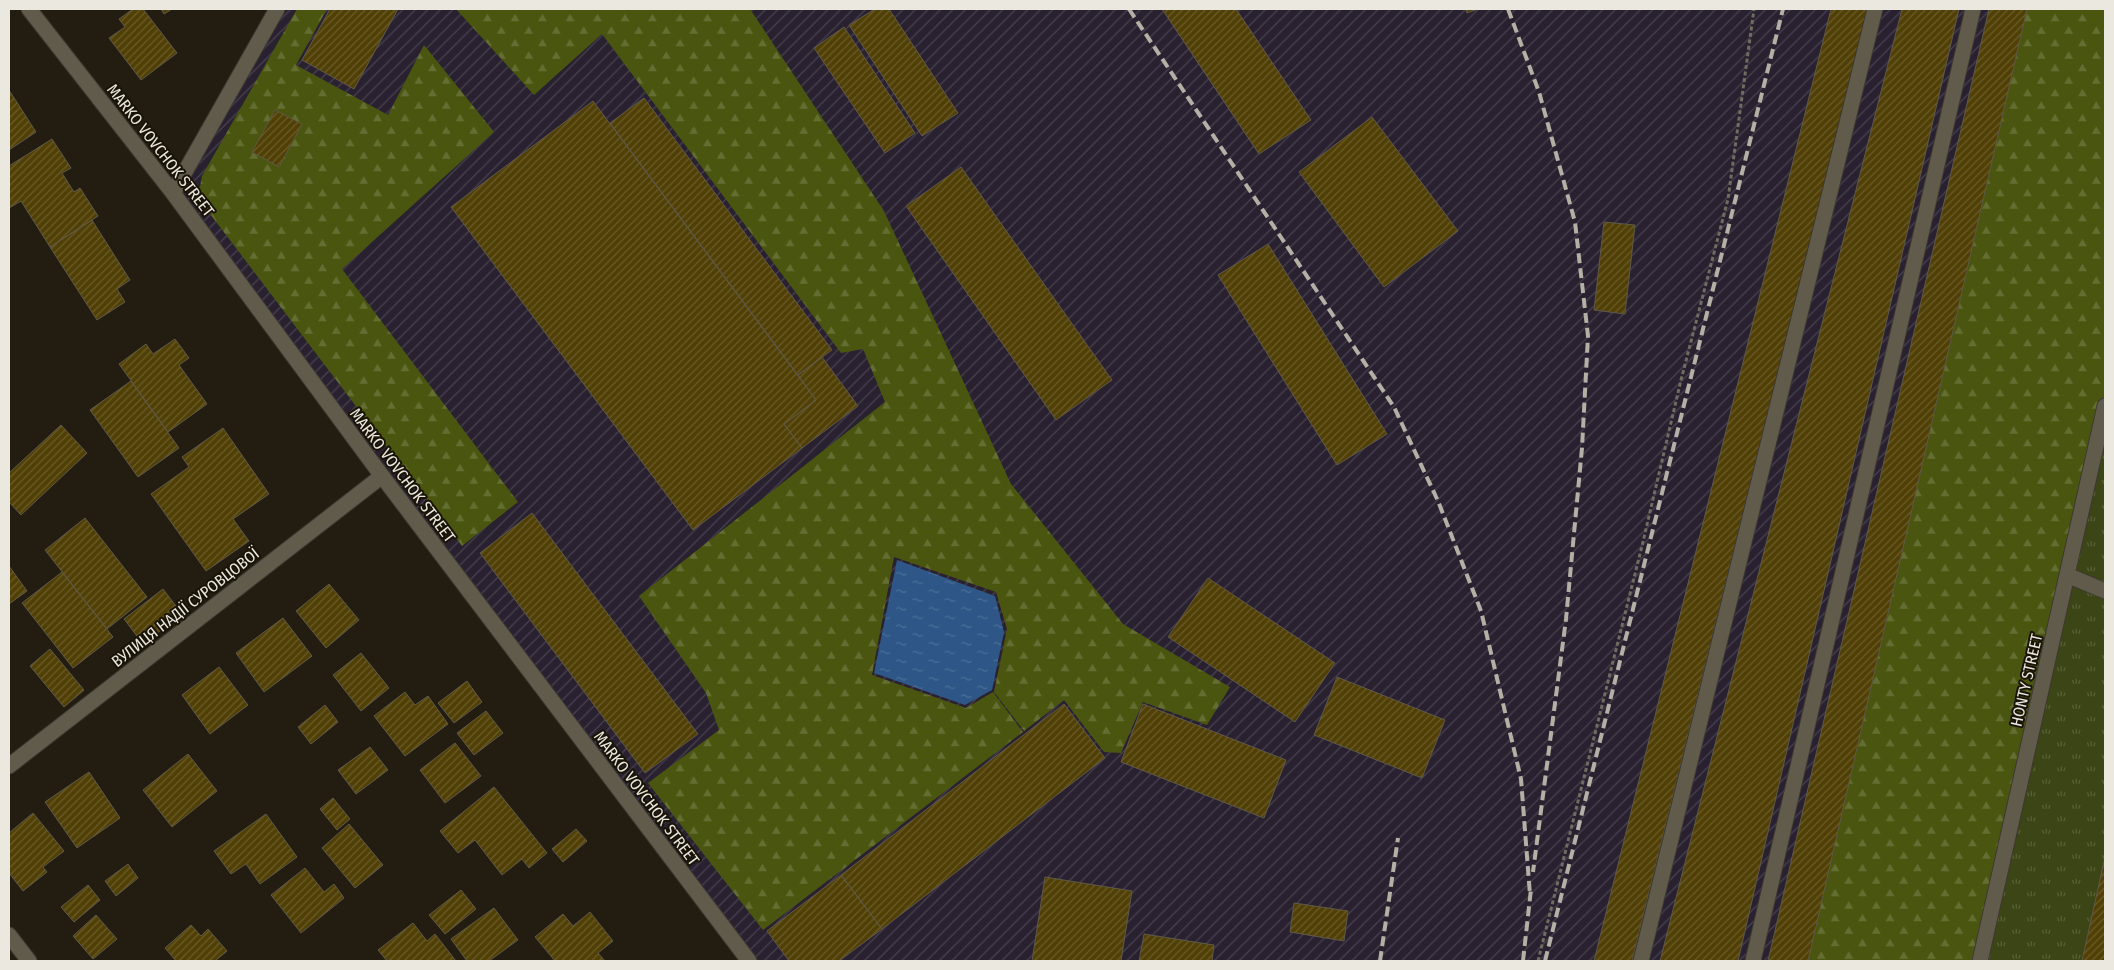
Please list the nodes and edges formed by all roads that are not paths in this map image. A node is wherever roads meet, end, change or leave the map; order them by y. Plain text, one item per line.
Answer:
1 (29, 9) edge
2 (277, 9) edge
3 (1875, 9) edge
4 (1973, 9) edge
5 (173, 193) junction
6 (2105, 406) edge
7 (382, 476) junction
8 (2067, 575) junction
9 (2105, 591) edge
10 (9, 766) edge
11 (9, 935) edge
12 (29, 961) edge
13 (750, 961) edge
14 (1641, 961) edge
15 (1753, 961) edge
16 (1980, 961) edge

1 - 5 street, MARKO VOVCHOK STREET
2 - 5 street
3 - 14 street
4 - 15 street
5 - 7 street, MARKO VOVCHOK STREET
6 - 8 street, HONTY STREET
7 - 10 street, ВУЛИЦЯ НАДІЇ СУРОВЦОВОЇ
7 - 13 street, MARKO VOVCHOK STREET
8 - 9 street
8 - 16 street, HONTY STREET
11 - 12 street

